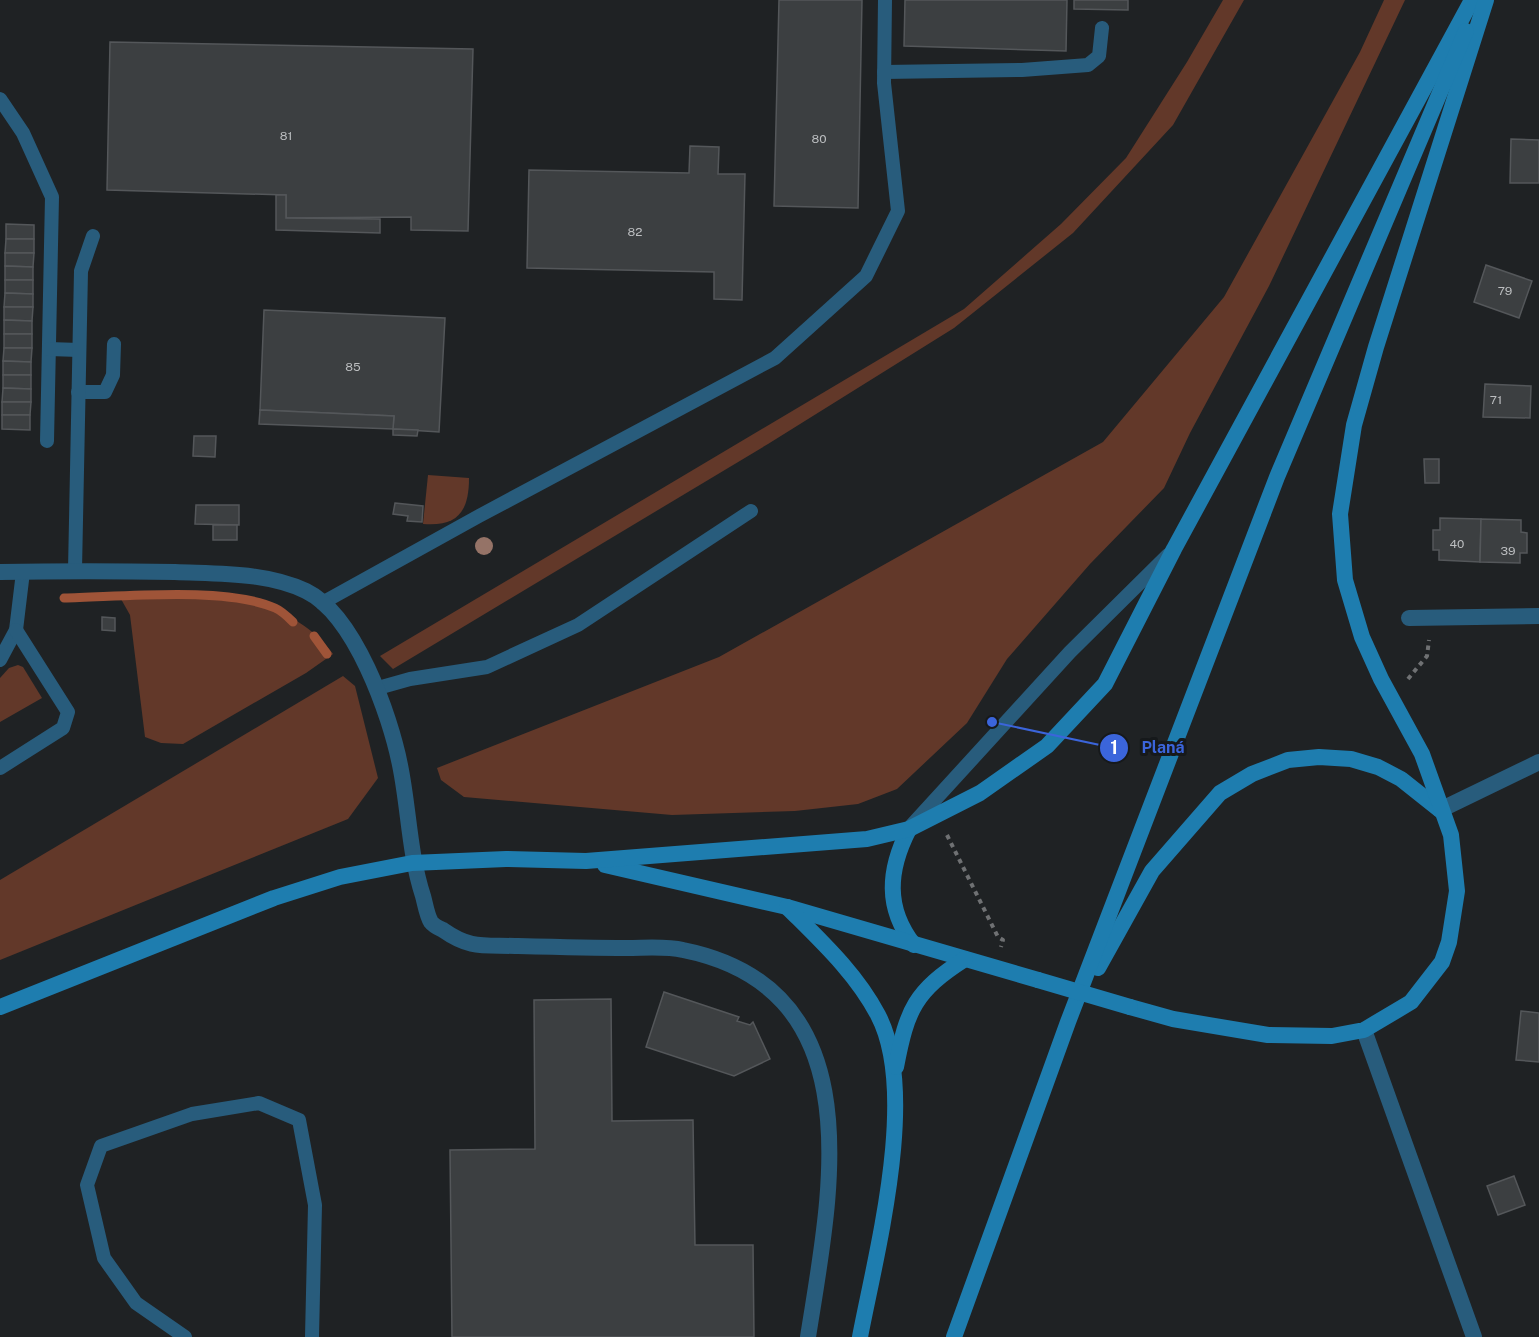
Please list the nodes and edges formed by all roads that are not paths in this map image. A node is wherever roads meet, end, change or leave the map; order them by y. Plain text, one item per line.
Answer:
1 (885, 0) edge
2 (1472, 0) edge
3 (1479, 0) edge
4 (1486, 0) edge
5 (1102, 28) dead end
6 (884, 72) junction
7 (0, 99) edge
8 (93, 236) dead end
9 (114, 344) dead end
10 (49, 349) junction
11 (79, 350) junction
12 (78, 392) junction
13 (47, 441) dead end
14 (751, 511) dead end
15 (1174, 549) junction
16 (75, 570) junction
17 (0, 572) edge
18 (23, 572) junction
19 (322, 603) junction
20 (1539, 616) edge
21 (1410, 618) dead end
22 (16, 630) junction
23 (0, 660) edge
24 (378, 688) junction
25 (1539, 762) edge
26 (0, 768) edge
27 (1440, 810) junction
28 (909, 829) junction
29 (586, 861) junction
30 (412, 863) junction
31 (788, 907) junction
32 (914, 945) junction
33 (965, 960) junction
34 (0, 1007) edge
35 (1068, 1022) junction
36 (1364, 1030) junction
37 (893, 1080) junction
38 (185, 1337) edge
39 (312, 1337) edge
40 (808, 1337) edge
41 (860, 1337) edge
42 (954, 1337) edge
43 (1474, 1337) edge

1 - 6 lane
2 - 15 main road
3 - 35 main road
4 - 27 main road
5 - 6 lane
6 - 19 lane
7 - 10 lane
8 - 11 lane
9 - 12 lane
10 - 11 lane
10 - 13 lane
11 - 12 lane
12 - 16 lane
14 - 24 lane
15 - 28 lane
15 - 28 main road
16 - 18 street
16 - 19 street
17 - 18 street
18 - 22 lane
19 - 24 street
20 - 21 street
22 - 23 lane
22 - 26 lane
24 - 30 street
25 - 27 street
27 - 35 main road
27 - 36 main road
28 - 29 main road
28 - 32 main road
29 - 30 main road
29 - 31 main road
30 - 34 main road
30 - 40 street
31 - 32 main road
31 - 37 main road
32 - 33 main road
33 - 36 main road, bridge
33 - 37 main road
35 - 42 main road
36 - 43 street
37 - 41 main road
38 - 39 lane

